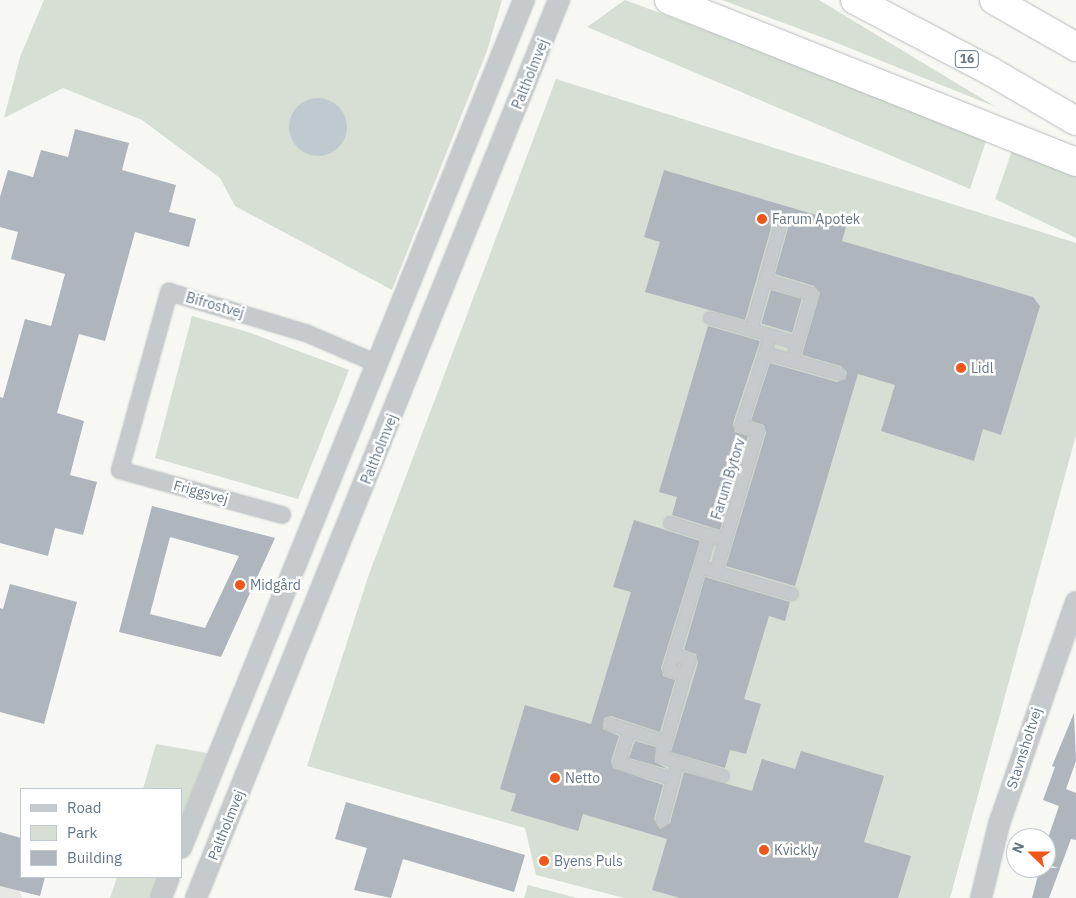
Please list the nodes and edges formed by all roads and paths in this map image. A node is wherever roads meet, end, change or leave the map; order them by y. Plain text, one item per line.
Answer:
1 (524, 0) edge
2 (559, 0) edge
3 (669, 0) edge
4 (855, 0) edge
5 (994, 0) edge
6 (1076, 47) edge
7 (1076, 121) edge
8 (1076, 162) edge
9 (781, 223) dead end
10 (765, 280) junction
11 (710, 318) dead end
12 (751, 330) junction
13 (770, 335) junction
14 (797, 343) junction
15 (765, 353) junction
16 (792, 361) junction
17 (378, 364) junction
18 (839, 374) dead end
19 (120, 470) joint
20 (282, 515) dead end
21 (670, 523) dead end
22 (710, 535) junction
23 (725, 540) junction
24 (700, 567) junction
25 (716, 572) junction
26 (792, 594) dead end
27 (1076, 602) edge
28 (609, 724) dead end
29 (629, 731) junction
30 (666, 742) junction
31 (661, 757) junction
32 (678, 762) junction
33 (656, 774) junction
34 (723, 776) dead end
35 (673, 779) junction
36 (662, 821) dead end
37 (182, 846) edge
38 (170, 878) edge
39 (161, 898) edge
40 (196, 898) edge
41 (981, 898) edge

1 - 17 street
2 - 40 street, Paltholmvej
3 - 8 highway
4 - 7 highway, 16
5 - 6 highway
9 - 10 street
10 - 12 street
10 - 14 street
11 - 12 street
12 - 13 street
13 - 14 street
13 - 15 street, Farum Bytorv
14 - 16 street
15 - 16 street
15 - 23 street, Farum Bytorv
16 - 18 street
17 - 19 street, Bifrostvej
17 - 37 street
19 - 20 street, Friggsvej
21 - 22 street, Farum Bytorv
22 - 23 street, Farum Bytorv
22 - 24 street, Farum Bytorv
23 - 25 street, Farum Bytorv
24 - 25 street
24 - 30 street, Farum Bytorv
25 - 26 street
27 - 41 street, Stavnsholtvej
28 - 29 street
29 - 30 street
29 - 33 street
30 - 31 street, Farum Bytorv
31 - 32 street
31 - 33 street, Farum Bytorv
32 - 34 street
32 - 35 street
33 - 35 street
35 - 36 street
38 - 39 street

